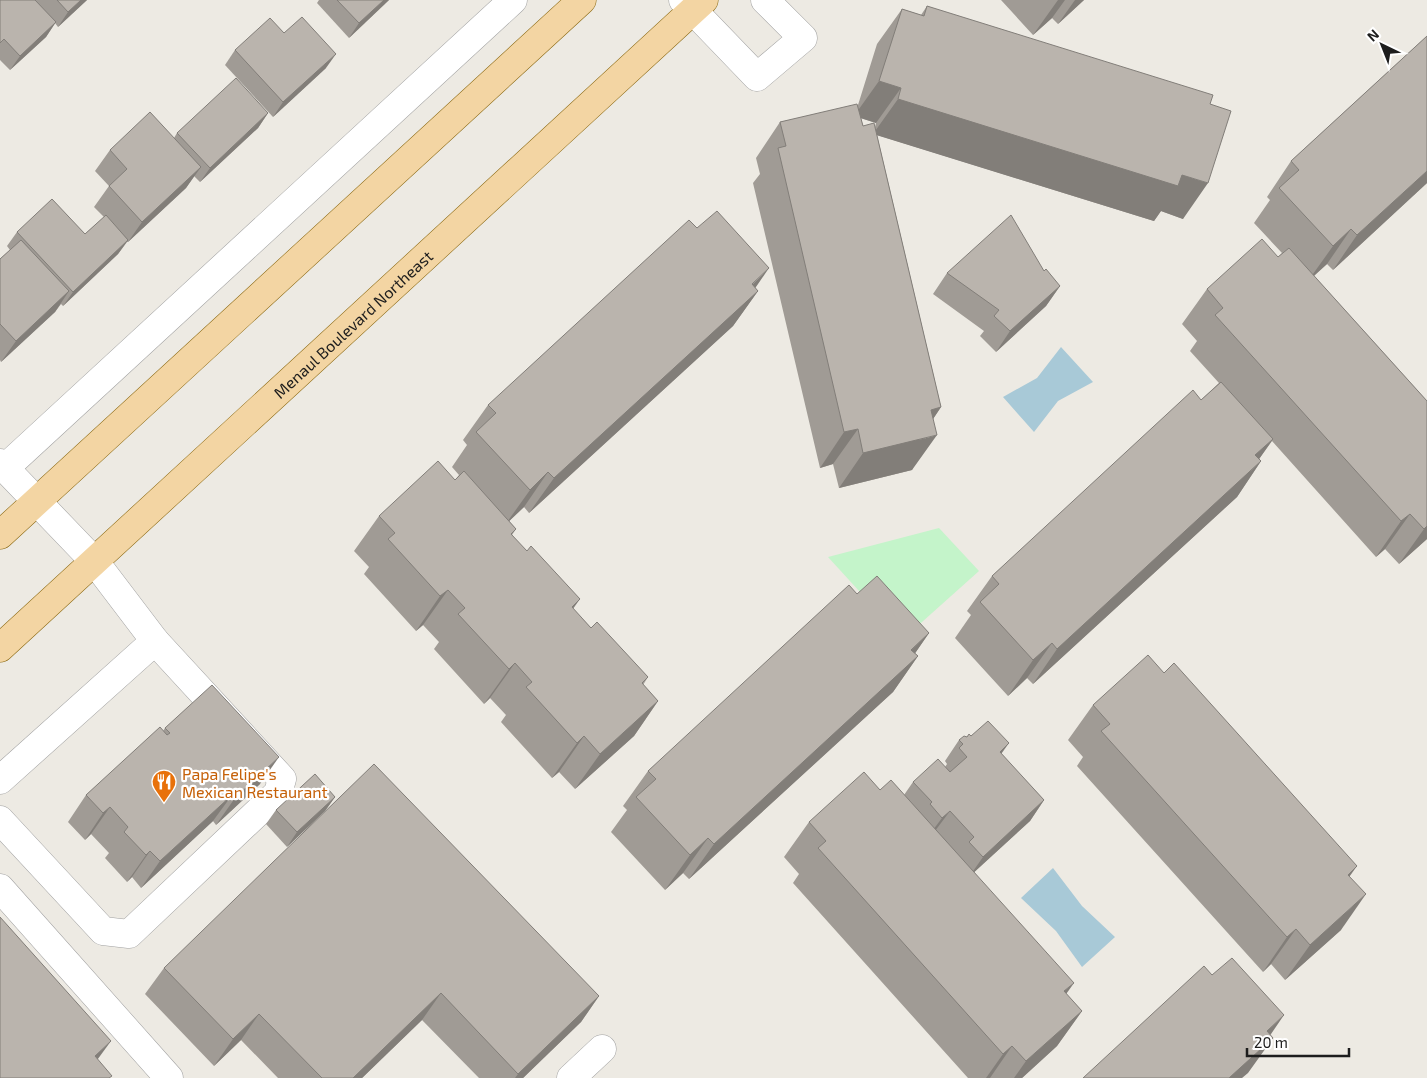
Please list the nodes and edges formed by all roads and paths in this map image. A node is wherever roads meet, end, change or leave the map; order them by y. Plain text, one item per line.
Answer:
1 (512, 0) edge
2 (582, 0) edge
3 (765, 0) edge
4 (694, 4) edge
5 (2, 465) edge
6 (37, 501) junction
7 (0, 535) edge
8 (95, 562) junction
9 (154, 641) junction
10 (0, 648) edge
11 (0, 780) edge
12 (0, 820) edge
13 (0, 888) edge
14 (602, 1049) dead end
15 (165, 1077) edge
16 (571, 1078) edge

1 - 5 street
2 - 6 main road
3 - 4 street
4 - 8 main road, Menaul Boulevard Northeast
5 - 6 street
6 - 7 main road
6 - 8 street
8 - 9 street
8 - 10 main road, Menaul Boulevard Northeast
9 - 11 street
9 - 12 street
13 - 15 street
14 - 16 street

